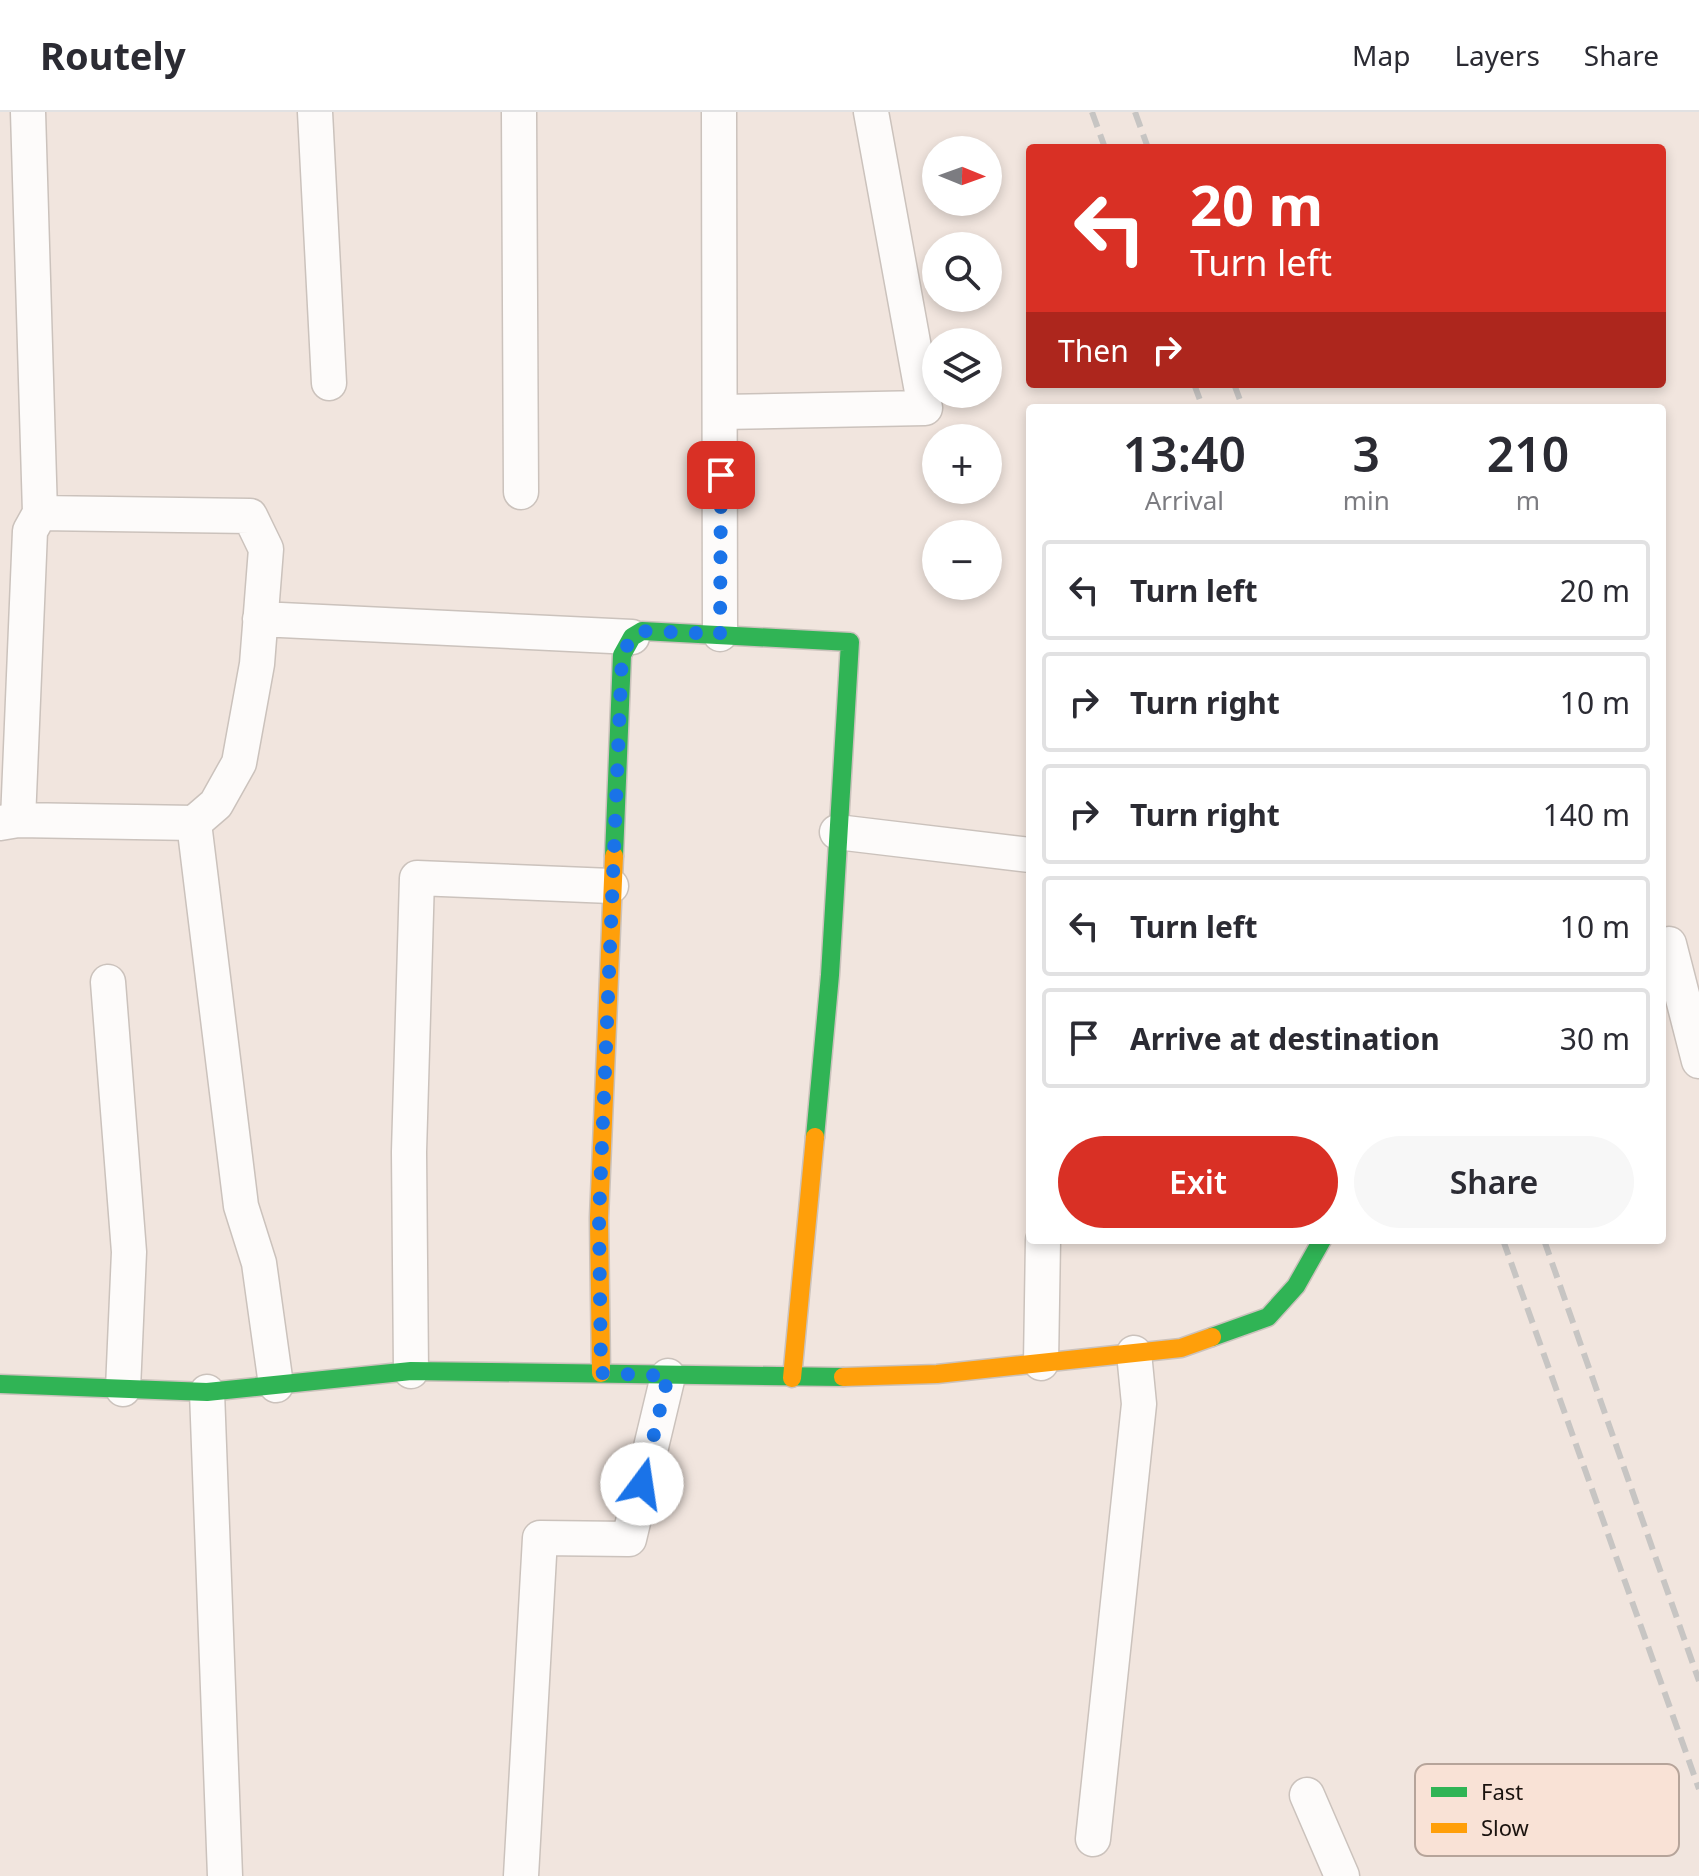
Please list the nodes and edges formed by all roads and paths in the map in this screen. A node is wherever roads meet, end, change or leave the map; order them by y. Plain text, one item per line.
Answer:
1 (28, 112) edge
2 (315, 112) edge
3 (519, 112) edge
4 (719, 112) edge
5 (871, 112) edge
6 (329, 383) dead end
7 (721, 412) junction
8 (521, 492) dead end
9 (40, 513) junction
10 (260, 619) junction
11 (720, 634) junction
12 (632, 637) junction
13 (9, 821) edge
14 (194, 823) junction
15 (837, 832) junction
16 (1026, 855) edge
17 (611, 886) junction
18 (1677, 945) edge
19 (108, 982) dead end
20 (1699, 1061) edge
21 (1043, 1244) edge
22 (1320, 1244) edge
23 (1134, 1353) junction
24 (1041, 1363) junction
25 (411, 1371) junction
26 (601, 1373) junction
27 (668, 1376) junction
28 (792, 1378) junction
29 (0, 1384) edge
30 (276, 1385) junction
31 (123, 1389) junction
32 (207, 1392) junction
33 (1307, 1795) dead end
34 (1093, 1839) dead end
35 (225, 1876) edge
36 (521, 1876) edge
37 (1342, 1876) edge

1 - 9 street
2 - 6 street
3 - 8 street
4 - 7 street
5 - 7 street
7 - 11 street
9 - 10 street
9 - 13 street
10 - 12 street
10 - 14 street
11 - 12 street
11 - 15 street
12 - 17 street
13 - 14 street
14 - 30 street
15 - 16 street
15 - 28 street
17 - 25 street
17 - 26 street
18 - 20 street
19 - 31 street
21 - 24 street
22 - 23 street
23 - 24 street
23 - 34 street
24 - 28 street
25 - 26 street
25 - 30 street
26 - 27 street
27 - 28 street
27 - 36 street
29 - 31 street
30 - 32 street
31 - 32 street
32 - 35 street
33 - 37 street

